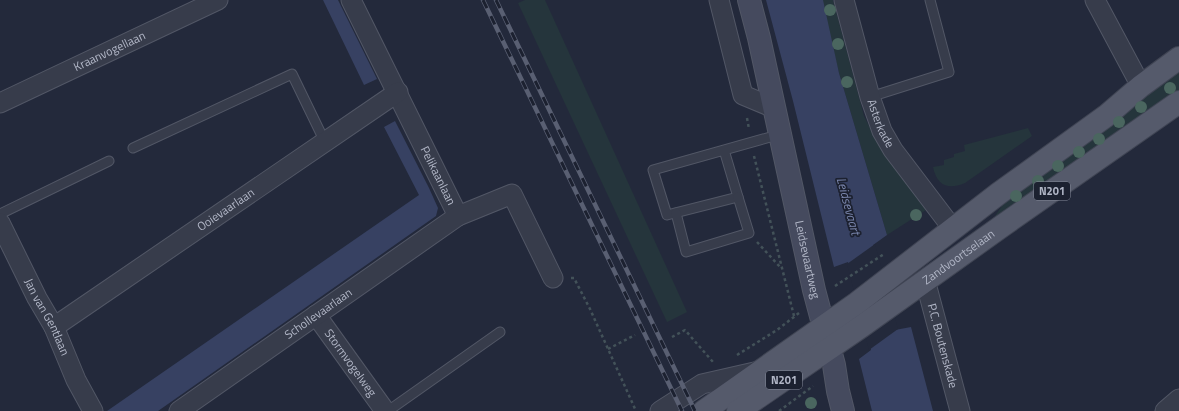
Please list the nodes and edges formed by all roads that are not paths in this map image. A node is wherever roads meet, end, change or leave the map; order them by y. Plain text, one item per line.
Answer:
1 (218, 0) edge
2 (351, 0) edge
3 (719, 0) edge
4 (749, 0) edge
5 (844, 0) edge
6 (930, 0) edge
7 (1095, 0) edge
8 (1179, 58) edge
9 (1141, 86) junction
10 (398, 92) junction
11 (870, 97) junction
12 (0, 102) edge
13 (1179, 102) edge
14 (774, 108) junction
15 (781, 134) junction
16 (325, 142) junction
17 (133, 148) dead end
18 (724, 150) junction
19 (109, 161) dead end
20 (738, 197) junction
21 (676, 213) junction
22 (0, 214) edge
23 (458, 216) junction
24 (947, 222) junction
25 (0, 223) edge
26 (552, 278) road end
27 (925, 280) junction
28 (316, 315) junction
29 (54, 327) junction
30 (824, 327) junction
31 (500, 332) dead end
32 (830, 348) junction
33 (762, 370) junction
34 (1179, 399) edge
35 (92, 411) edge
36 (179, 411) edge
37 (385, 411) edge
38 (388, 411) edge
39 (660, 411) edge
40 (704, 411) edge
41 (738, 411) edge
42 (843, 411) edge
43 (960, 411) edge
44 (1165, 411) edge

1 - 12 street, Kraanvogellaan
2 - 10 street, Pelikaanlaan
3 - 14 street
4 - 14 main road, Leidsevaartweg
5 - 11 street, Asterkade
6 - 11 lane
7 - 9 street
8 - 9 main road, Zandvoortselaan / N201
9 - 24 main road, Zandvoortselaan / N201
10 - 16 street, Ooievaarlaan
10 - 23 street, Pelikaanlaan
11 - 24 street, Asterkade
13 - 27 main road, Zandvoortselaan / N201
14 - 15 main road, Leidsevaartweg
15 - 18 lane
15 - 30 main road, Leidsevaartweg
16 - 17 lane
16 - 29 street, Ooievaarlaan
18 - 20 lane
18 - 21 lane
19 - 22 lane
20 - 21 lane
20 - 21 lane
23 - 26 street, Pelikaanlaan
23 - 28 street, Schollevaarlaan
24 - 30 main road, Zandvoortselaan / N201
25 - 29 street, Jan van Gentlaan
27 - 32 main road, Zandvoortselaan / N201
27 - 43 street, P.C. Boutenskade
28 - 36 street, Schollevaarlaan
28 - 37 street, Stormvogelweg
29 - 35 street, Jan van Gentlaan
30 - 32 main road, Leidsevaartweg
30 - 33 main road, Zandvoortselaan / N201
31 - 38 lane
32 - 41 main road, Zandvoortselaan / N201
32 - 42 main road, Leidsevaartweg
33 - 39 street, Zandvoortselaan
33 - 40 main road, Zandvoortselaan / N201
34 - 44 street

